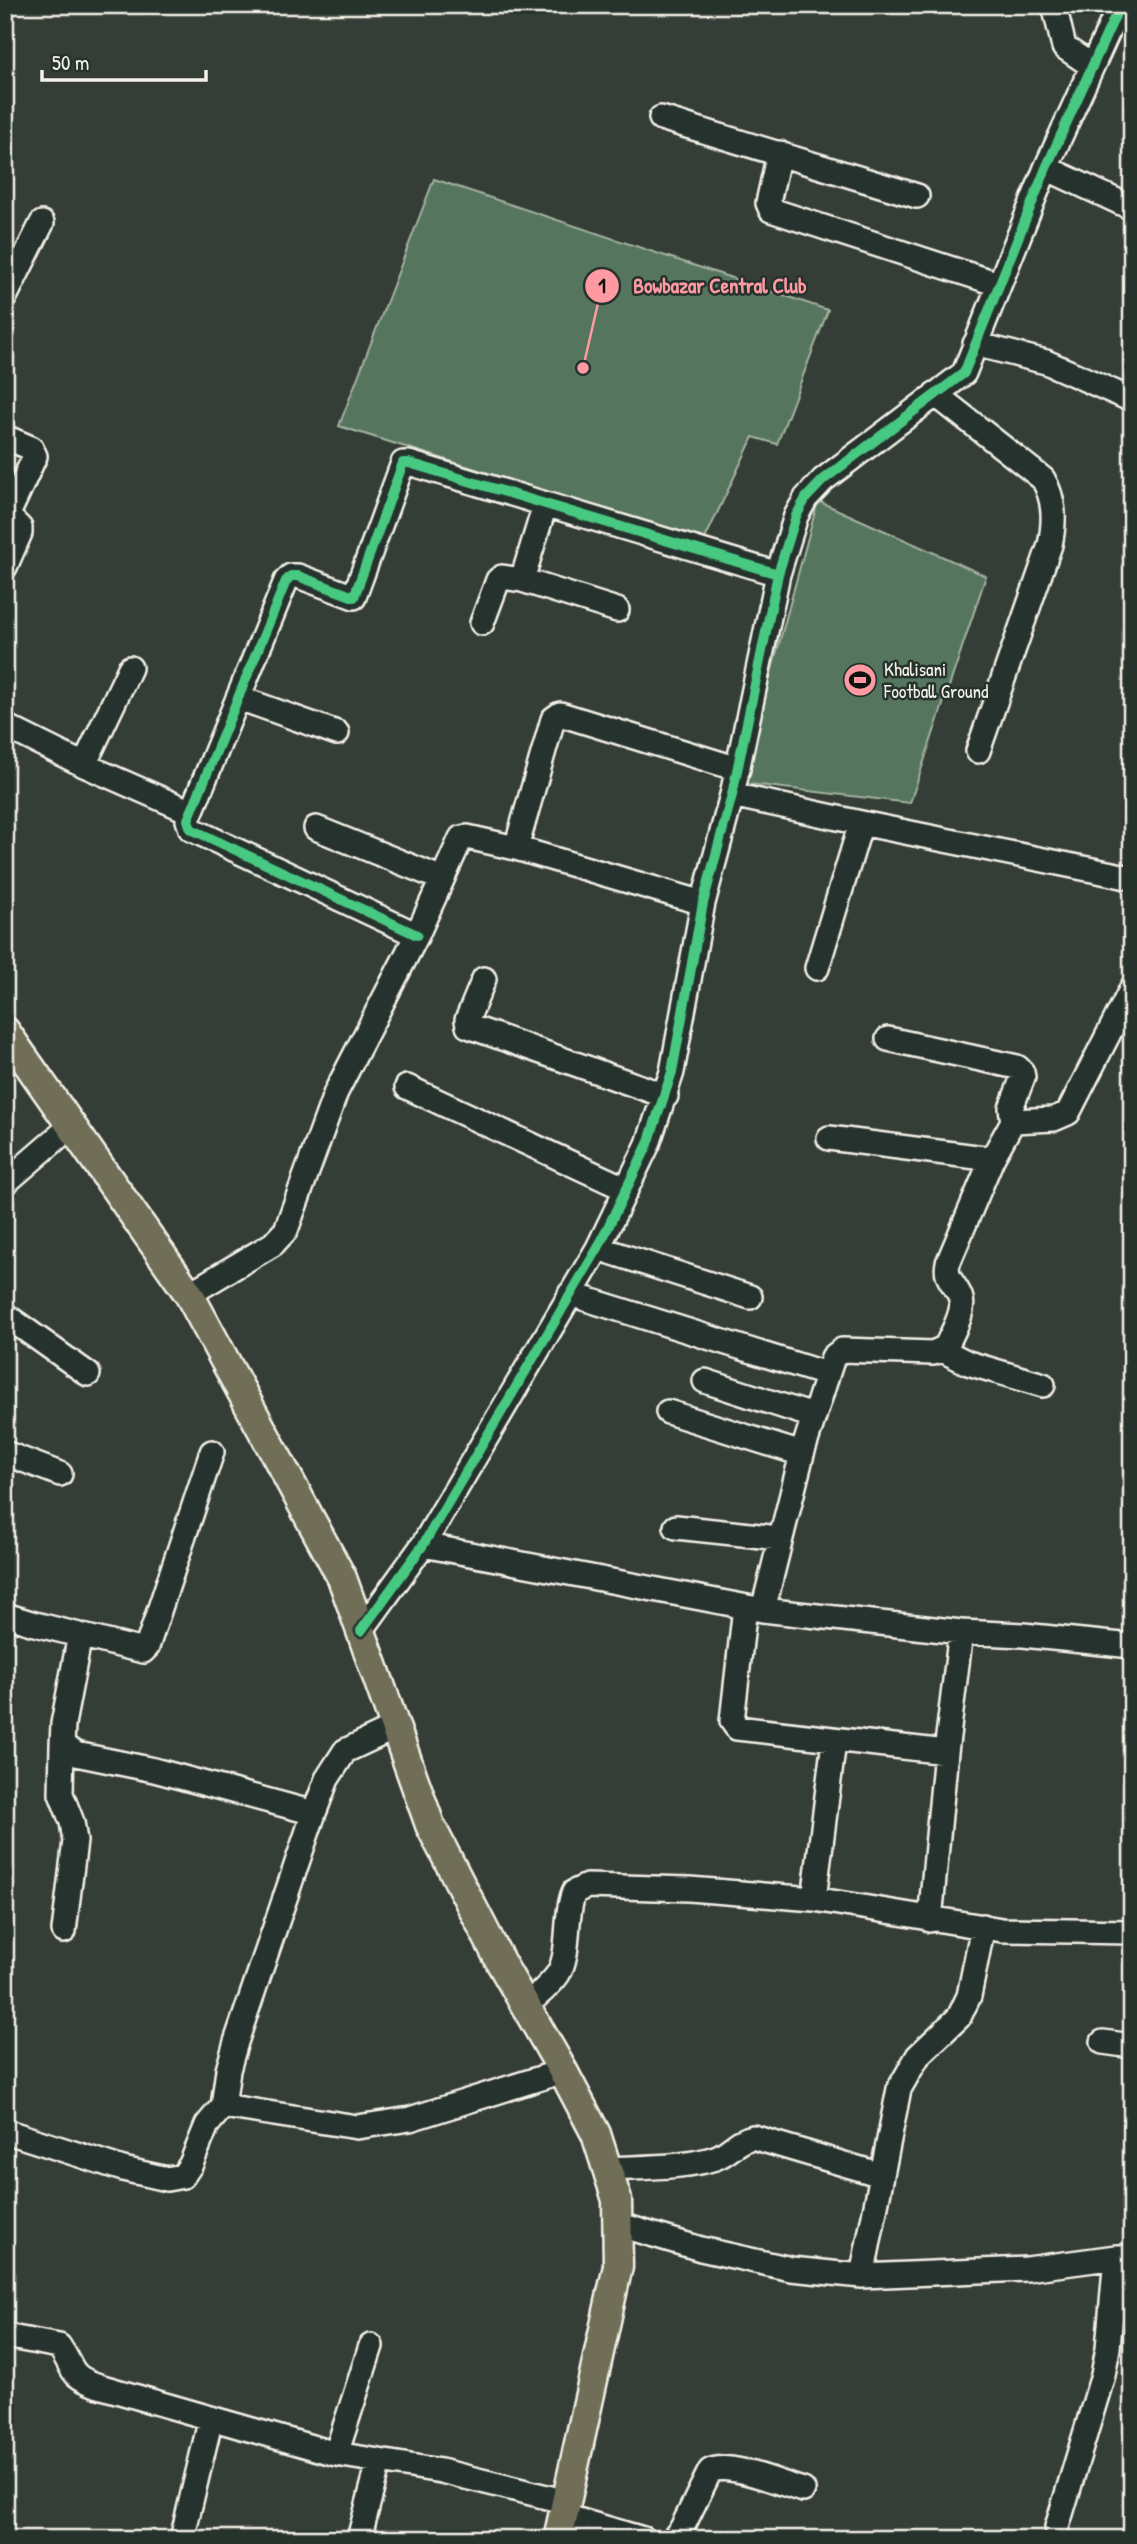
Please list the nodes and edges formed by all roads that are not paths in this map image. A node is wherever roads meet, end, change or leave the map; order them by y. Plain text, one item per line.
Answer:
1 (1054, 5) edge
2 (1120, 5) edge
3 (1093, 66) junction
4 (662, 118) dead end
5 (779, 152) junction
6 (1046, 168) junction
7 (917, 196) dead end
8 (1132, 208) edge
9 (42, 223) dead end
10 (998, 284) junction
11 (5, 297) edge
12 (975, 344) junction
13 (935, 394) junction
14 (1132, 400) edge
15 (5, 437) edge
16 (545, 505) junction
17 (5, 566) edge
18 (778, 574) junction
19 (522, 580) junction
20 (617, 610) dead end
21 (482, 623) dead end
22 (130, 668) dead end
23 (239, 698) junction
24 (5, 726) edge
25 (337, 733) dead end
26 (978, 751) dead end
27 (84, 765) junction
28 (738, 769) junction
29 (732, 795) junction
30 (191, 812) junction
31 (861, 824) junction
32 (317, 828) dead end
33 (516, 848) junction
34 (1132, 878) edge
35 (442, 879) junction
36 (703, 903) junction
37 (417, 935) junction
38 (817, 968) dead end
39 (484, 979) dead end
40 (1132, 988) edge
41 (1124, 1026) edge
42 (5, 1031) edge
43 (888, 1039) dead end
44 (407, 1087) dead end
45 (666, 1096) junction
46 (1013, 1121) junction
47 (71, 1126) junction
48 (829, 1138) dead end
49 (992, 1159) junction
50 (5, 1183) edge
51 (626, 1189) junction
52 (598, 1248) junction
53 (189, 1294) junction
54 (570, 1294) junction
55 (750, 1297) dead end
56 (5, 1315) edge
57 (942, 1350) junction
58 (89, 1374) dead end
59 (826, 1374) junction
60 (705, 1381) dead end
61 (1043, 1385) dead end
62 (668, 1412) dead end
63 (813, 1416) junction
64 (212, 1452) dead end
65 (5, 1453) edge
66 (802, 1454) junction
67 (60, 1474) dead end
68 (676, 1527) dead end
69 (779, 1538) junction
70 (424, 1545) junction
71 (754, 1609) junction
72 (5, 1615) edge
73 (361, 1631) junction
74 (961, 1632) junction
75 (80, 1635) junction
76 (1132, 1646) edge
77 (396, 1727) junction
78 (834, 1741) junction
79 (62, 1745) junction
80 (946, 1752) junction
81 (314, 1813) junction
82 (814, 1899) junction
83 (930, 1920) junction
84 (983, 1926) junction
85 (64, 1931) dead end
86 (1132, 1932) edge
87 (526, 2006) junction
88 (1103, 2042) dead end
89 (1132, 2046) edge
90 (563, 2071) junction
91 (223, 2106) junction
92 (5, 2131) edge
93 (609, 2169) junction
94 (881, 2175) junction
95 (617, 2224) junction
96 (1124, 2257) edge
97 (862, 2276) junction
98 (5, 2336) edge
99 (371, 2346) dead end
100 (211, 2418) junction
101 (336, 2454) junction
102 (379, 2462) junction
103 (803, 2490) dead end
104 (563, 2519) edge
105 (1056, 2527) dead end
106 (182, 2539) edge
107 (359, 2539) edge
108 (643, 2539) edge
109 (673, 2539) edge

1 - 3 street
2 - 3 street
3 - 6 street
4 - 5 street
5 - 7 street
5 - 10 street
6 - 8 street
6 - 10 street
9 - 11 street
10 - 12 street
12 - 13 street
12 - 14 street
13 - 18 street
13 - 26 street
15 - 17 street
16 - 18 street
16 - 19 street
16 - 23 street
18 - 28 street
19 - 20 street
19 - 21 street
22 - 27 street
23 - 25 street
23 - 30 street
24 - 27 street
27 - 30 street
28 - 29 street
28 - 33 street
29 - 31 street
29 - 36 street
30 - 37 street
31 - 34 street
31 - 38 street
32 - 35 street
33 - 35 street
33 - 36 street
35 - 37 street
36 - 45 street
37 - 53 street
39 - 45 street
40 - 41 street
41 - 46 street
42 - 47 main road
43 - 46 street
44 - 51 street
45 - 51 street
46 - 49 street
47 - 50 street
47 - 53 main road
48 - 49 street
49 - 57 street
51 - 52 street
52 - 54 street
52 - 55 street
53 - 73 main road
54 - 59 street
54 - 70 street
56 - 58 street
57 - 59 street
57 - 61 street
59 - 63 street
60 - 63 street
62 - 66 street
63 - 66 street
64 - 75 street
65 - 67 street
66 - 69 street
68 - 69 street
69 - 71 street
70 - 71 street
70 - 73 street
71 - 74 street
71 - 78 street
72 - 75 street
73 - 77 main road
74 - 76 street
74 - 80 street
75 - 79 street
77 - 81 street
77 - 87 main road
78 - 80 street
78 - 82 street
79 - 81 street
79 - 85 street
80 - 83 street
81 - 91 street
82 - 83 street
82 - 87 street
83 - 84 street
84 - 86 street
84 - 94 street
87 - 90 main road
88 - 89 street
90 - 91 street
90 - 93 main road
91 - 92 street
93 - 94 street
93 - 95 main road
94 - 97 street
95 - 97 street
95 - 104 main road
96 - 97 street
96 - 105 street
98 - 100 street
99 - 101 street
100 - 101 street
100 - 106 street
101 - 102 street
102 - 104 street
102 - 107 street
103 - 109 street
104 - 108 street

